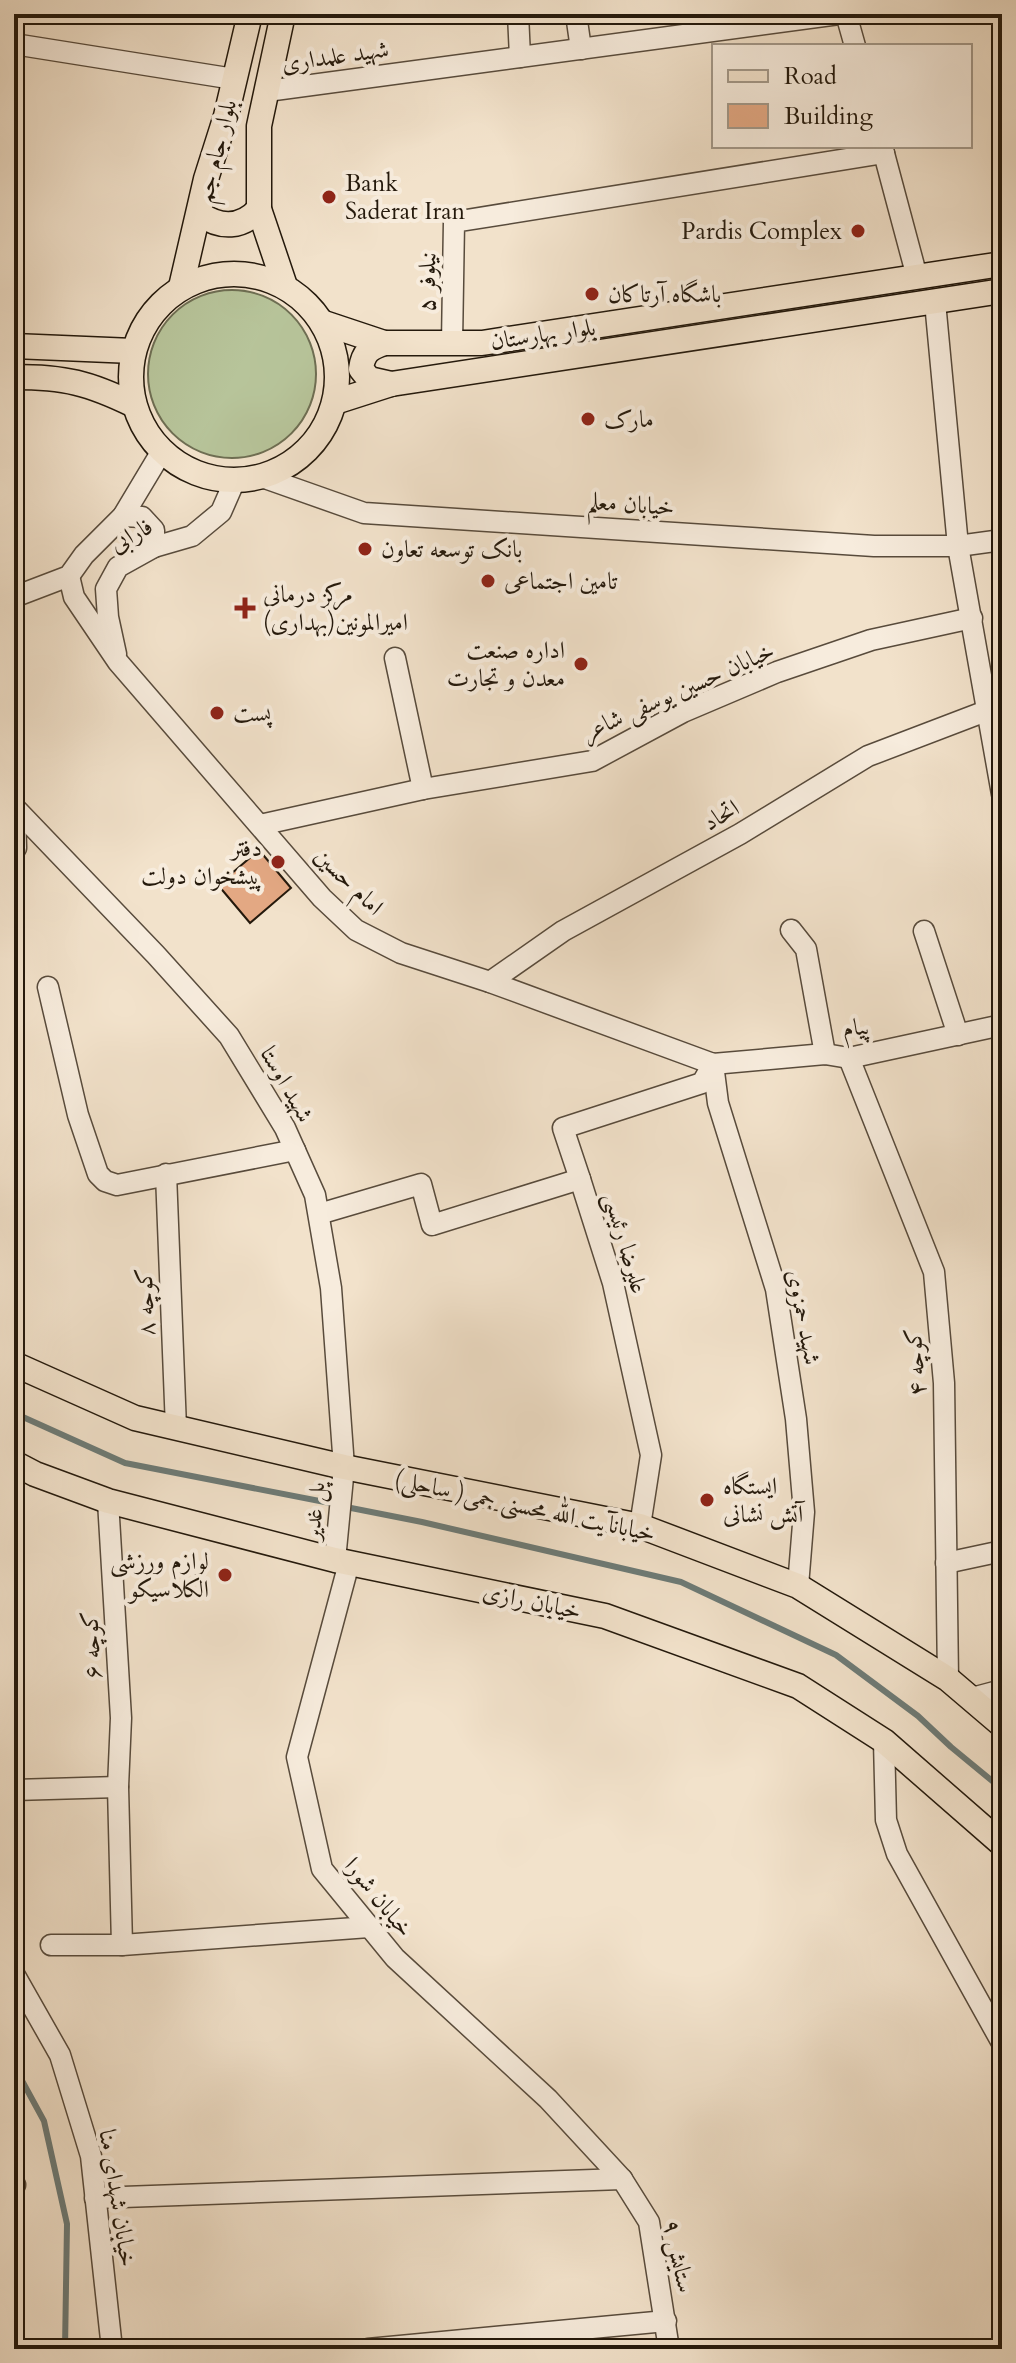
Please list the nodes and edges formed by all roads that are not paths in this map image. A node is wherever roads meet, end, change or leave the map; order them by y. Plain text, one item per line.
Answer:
1 (250, 14) edge
2 (283, 14) edge
3 (518, 14) edge
4 (576, 14) edge
5 (839, 14) edge
6 (846, 14) edge
7 (14, 44) edge
8 (854, 44) edge
9 (581, 49) junction
10 (520, 57) junction
11 (234, 79) junction
12 (267, 91) junction
13 (883, 150) edge
14 (259, 209) junction
15 (200, 214) junction
16 (1002, 264) edge
17 (917, 277) junction
18 (285, 286) junction
19 (181, 287) junction
20 (1002, 291) edge
21 (935, 302) junction
22 (324, 323) junction
23 (384, 343) junction
24 (452, 343) junction
25 (14, 346) edge
26 (133, 351) junction
27 (14, 377) edge
28 (391, 384) junction
29 (335, 402) junction
30 (134, 405) junction
31 (162, 451) junction
32 (262, 477) junction
33 (235, 480) junction
34 (123, 516) junction
35 (1002, 540) edge
36 (958, 546) junction
37 (154, 547) junction
38 (69, 576) junction
39 (14, 597) edge
40 (972, 618) junction
41 (395, 658) dead end
42 (118, 662) junction
43 (986, 711) junction
44 (423, 789) junction
45 (1002, 791) edge
46 (14, 808) edge
47 (260, 825) junction
48 (14, 848) edge
49 (791, 930) dead end
50 (924, 931) dead end
51 (490, 982) junction
52 (48, 987) dead end
53 (1002, 1025) edge
54 (958, 1035) junction
55 (825, 1054) junction
56 (849, 1058) junction
57 (713, 1064) junction
58 (295, 1150) junction
59 (166, 1174) junction
60 (580, 1179) junction
61 (319, 1214) junction
62 (14, 1364) edge
63 (176, 1428) junction
64 (14, 1463) edge
65 (344, 1467) junction
66 (108, 1501) junction
67 (640, 1526) junction
68 (1002, 1551) edge
69 (342, 1561) junction
70 (946, 1563) junction
71 (798, 1586) junction
72 (948, 1679) junction
73 (1002, 1690) edge
74 (972, 1698) junction
75 (1002, 1725) edge
76 (884, 1741) junction
77 (118, 1787) junction
78 (14, 1790) edge
79 (1002, 1844) edge
80 (369, 1927) junction
81 (51, 1945) dead end
82 (122, 1945) junction
83 (14, 1974) edge
84 (1002, 2043) edge
85 (622, 2179) junction
86 (95, 2198) junction
87 (666, 2321) junction
88 (112, 2349) edge
89 (368, 2349) edge
90 (669, 2349) edge

1 - 11 main road, بلوار جام جم
2 - 12 main road, بلوار جام جم
3 - 10 street
4 - 9 street
5 - 9 street, شهید علمداری
6 - 8 street
7 - 11 street
9 - 10 street, شهید علمداری
10 - 12 street, شهید علمداری
11 - 15 main road, بلوار جام جم
12 - 14 main road, بلوار جام جم
13 - 17 street
13 - 24 street, نیلوفر ۵
14 - 15 main road
14 - 18 main road, بلوار جام جم
15 - 19 main road, بلوار جام جم
16 - 17 main road, بلوار بهارستان
17 - 24 main road, بلوار بهارستان
18 - 19 main road
18 - 22 main road
19 - 26 main road
20 - 21 main road, بلوار بهارستان
21 - 28 main road, بلوار بهارستان
21 - 36 street
22 - 23 main road, بلوار بهارستان
22 - 29 main road
23 - 24 main road, بلوار بهارستان
23 - 28 main road
25 - 26 main road
26 - 30 main road
27 - 30 main road
28 - 29 main road, بلوار بهارستان
29 - 32 main road
30 - 31 main road
31 - 33 main road
31 - 34 street, فارابی
32 - 33 main road
32 - 36 street, خیابان معلم
33 - 37 street, فارابی
34 - 37 street
34 - 38 street, فارابی
35 - 36 street, خیابان معلم
36 - 40 street
37 - 42 street, فارابی
38 - 39 street
38 - 42 street, امام حسین
40 - 43 street
40 - 44 street, خیابان حسین یوسفی شاعر
41 - 44 street
42 - 47 street, امام حسین
43 - 45 street
43 - 51 street, اتحاد
44 - 47 street, خیابان حسین یوسفی شاعر
46 - 48 street
46 - 58 street, شهید اوستا
47 - 51 street, امام حسین
49 - 55 street
50 - 54 street
51 - 57 street, امام حسین
52 - 59 street
53 - 54 street, پیام
54 - 56 street, پیام
55 - 56 street, پیام
55 - 57 street, پیام
56 - 70 street, کوچه ۴
57 - 60 street
57 - 71 street, شهید حمزوی
58 - 59 street
58 - 61 street, شهید اوستا
59 - 63 street, کوچه ۸
60 - 61 street, علیرضا رئیسی
60 - 67 street, علیرضا رئیسی
61 - 65 street, شهید اوستا
62 - 63 main road, خیابانآیت الله محسنی جمی( ساحلی)
63 - 65 main road, خیابانآیت الله محسنی جمی( ساحلی)
64 - 66 main road, خیابان رازی
65 - 67 main road, خیابانآیت الله محسنی جمی( ساحلی)
65 - 69 street, پل غدیر
66 - 69 main road, خیابان رازی
66 - 77 street, کوچه ۶
67 - 71 main road, خیابانآیت الله محسنی جمی( ساحلی)
68 - 70 street
69 - 76 main road, خیابان رازی
69 - 80 street, خیابان شورا
70 - 72 street, کوچه ۴
71 - 72 main road, خیابانآیت الله محسنی جمی( ساحلی)
72 - 74 main road, خیابانآیت الله محسنی جمی( ساحلی)
73 - 74 street
74 - 75 main road, خیابانآیت الله محسنی جمی( ساحلی)
76 - 79 main road, خیابان رازی
76 - 84 street
77 - 78 street
77 - 82 street, کوچه ۶
80 - 82 street
80 - 85 street, خیابان شورا
81 - 82 street
83 - 86 street, خیابان شهدای منا
85 - 86 street
85 - 87 street, ستایش ۹
86 - 88 street, خیابان شهدای منا
87 - 89 street
87 - 90 street, ستایش ۹

